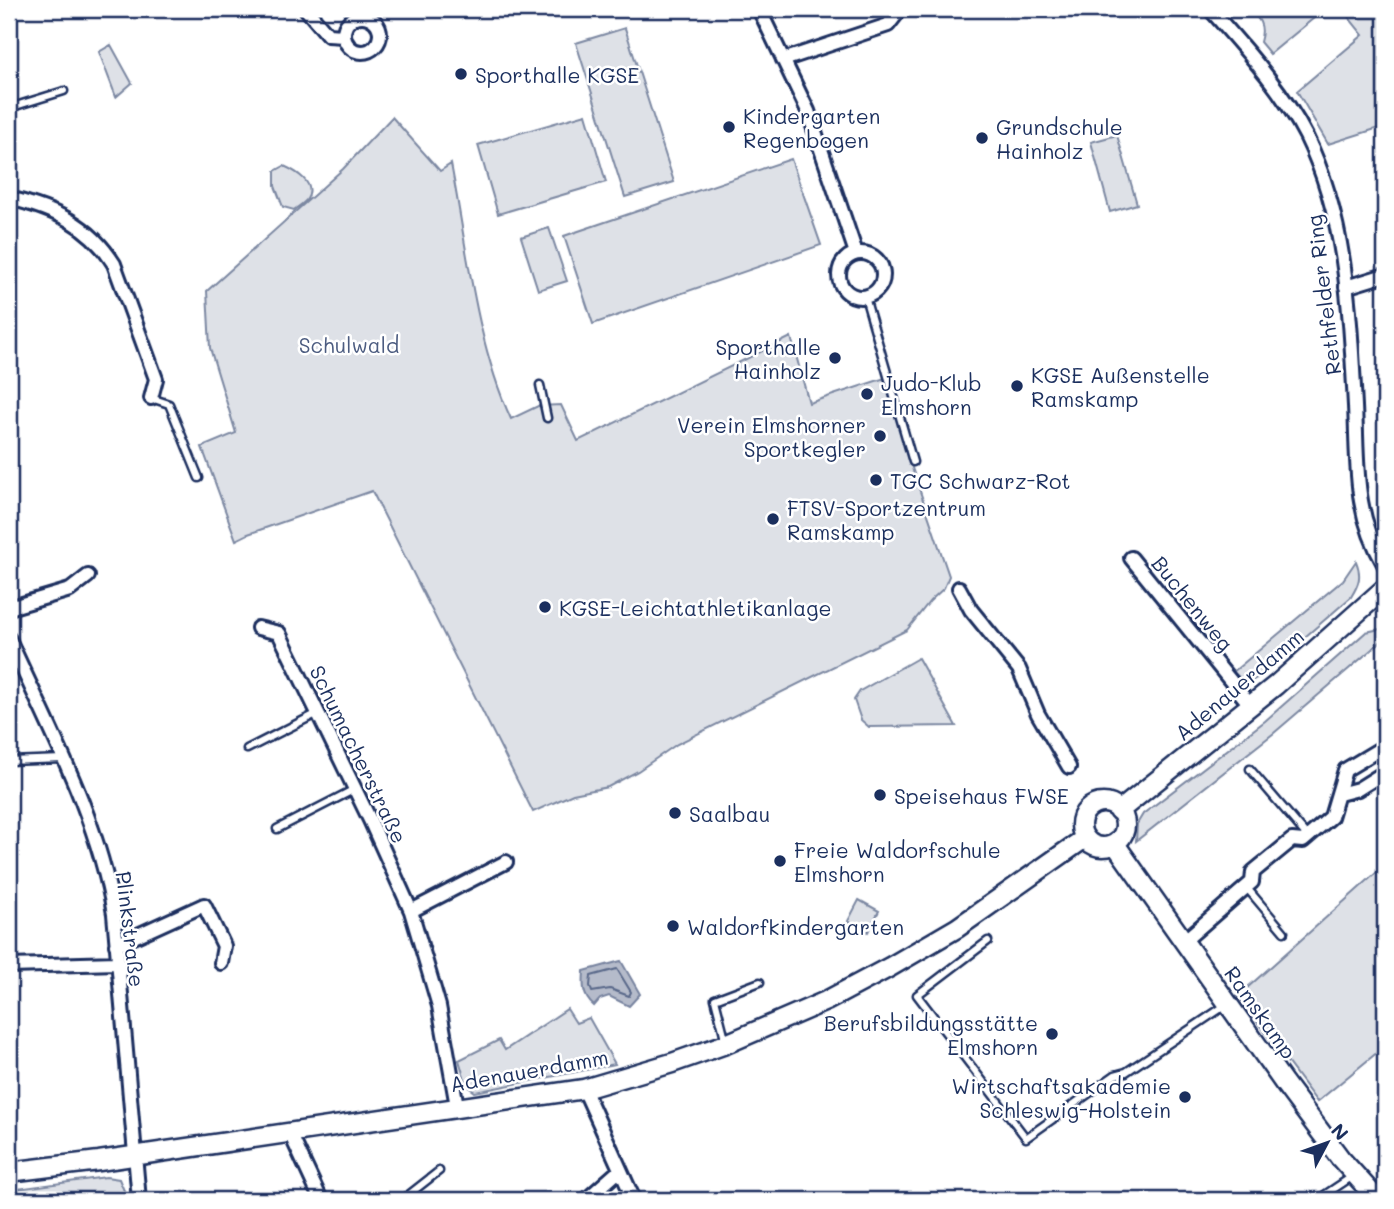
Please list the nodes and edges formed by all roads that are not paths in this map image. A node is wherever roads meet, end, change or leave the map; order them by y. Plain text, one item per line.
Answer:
1 (306, 9) edge
2 (759, 9) edge
3 (1210, 9) edge
4 (899, 10) edge
5 (344, 36) dead end
6 (783, 60) junction
7 (64, 91) dead end
8 (9, 108) edge
9 (9, 198) edge
10 (856, 253) junction
11 (1385, 275) edge
12 (1346, 287) junction
13 (865, 297) junction
14 (540, 385) dead end
15 (151, 398) joint
16 (547, 418) dead end
17 (913, 462) dead end
18 (199, 478) dead end
19 (1131, 558) dead end
20 (1385, 566) edge
21 (88, 576) dead end
22 (959, 588) dead end
23 (1385, 588) edge
24 (9, 608) edge
25 (258, 628) dead end
26 (9, 639) edge
27 (1251, 706) junction
28 (318, 713) junction
29 (1385, 746) edge
30 (247, 749) dead end
31 (64, 759) junction
32 (9, 761) edge
33 (1069, 767) dead end
34 (1250, 769) dead end
35 (1385, 772) edge
36 (355, 789) junction
37 (1339, 794) junction
38 (1119, 811) junction
39 (277, 829) dead end
40 (1308, 837) junction
41 (1085, 838) junction
42 (1115, 844) junction
43 (506, 862) dead end
44 (1246, 887) junction
45 (411, 911) junction
46 (1284, 932) dead end
47 (988, 941) dead end
48 (1184, 941) junction
49 (116, 945) junction
50 (118, 963) junction
51 (221, 963) dead end
52 (9, 966) edge
53 (760, 982) dead end
54 (1227, 1004) junction
55 (726, 1044) junction
56 (584, 1089) junction
57 (457, 1106) junction
58 (290, 1133) junction
59 (135, 1155) junction
60 (620, 1170) junction
61 (439, 1171) dead end
62 (9, 1172) edge
63 (1354, 1174) junction
64 (139, 1200) edge
65 (321, 1200) edge
66 (402, 1200) edge
67 (586, 1200) edge
68 (634, 1200) edge
69 (1317, 1200) edge
70 (1378, 1200) edge

1 - 5 street
2 - 6 street
3 - 12 street, Rethfelder Ring
4 - 6 street
6 - 10 street
7 - 8 lane
9 - 15 street
10 - 13 street
10 - 13 street
11 - 12 street
12 - 20 street, Rethfelder Ring
13 - 17 lane
14 - 16 lane
15 - 18 lane
19 - 27 street, Buchenweg
21 - 24 street
22 - 33 street
23 - 27 street, Adenauerdamm
25 - 28 street, Schumacherstraße
26 - 31 street, Plinkstraße
27 - 38 street, Adenauerdamm
28 - 30 lane
28 - 36 street, Schumacherstraße
29 - 37 street
31 - 32 lane
31 - 49 street, Plinkstraße
34 - 40 lane
35 - 37 street
36 - 39 lane
36 - 45 street, Schumacherstraße
37 - 40 street
38 - 41 street
38 - 42 street
40 - 44 street
41 - 42 street
41 - 55 street, Adenauerdamm
42 - 48 street, Ramskamp
43 - 45 street
44 - 46 lane
44 - 48 street
45 - 57 street, Schumacherstraße
47 - 54 lane
48 - 54 street, Ramskamp
49 - 50 street, Plinkstraße
49 - 51 street
50 - 52 street
50 - 59 street, Plinkstraße
53 - 55 lane
54 - 63 street, Ramskamp
55 - 56 street, Adenauerdamm
56 - 57 street, Adenauerdamm
56 - 60 street
57 - 58 street, Adenauerdamm
58 - 59 street, Adenauerdamm
58 - 65 street
59 - 62 street, Adenauerdamm
59 - 64 street, Plinkstraße
60 - 67 street
60 - 68 street
61 - 66 lane
63 - 69 lane
63 - 70 street, Ramskamp

